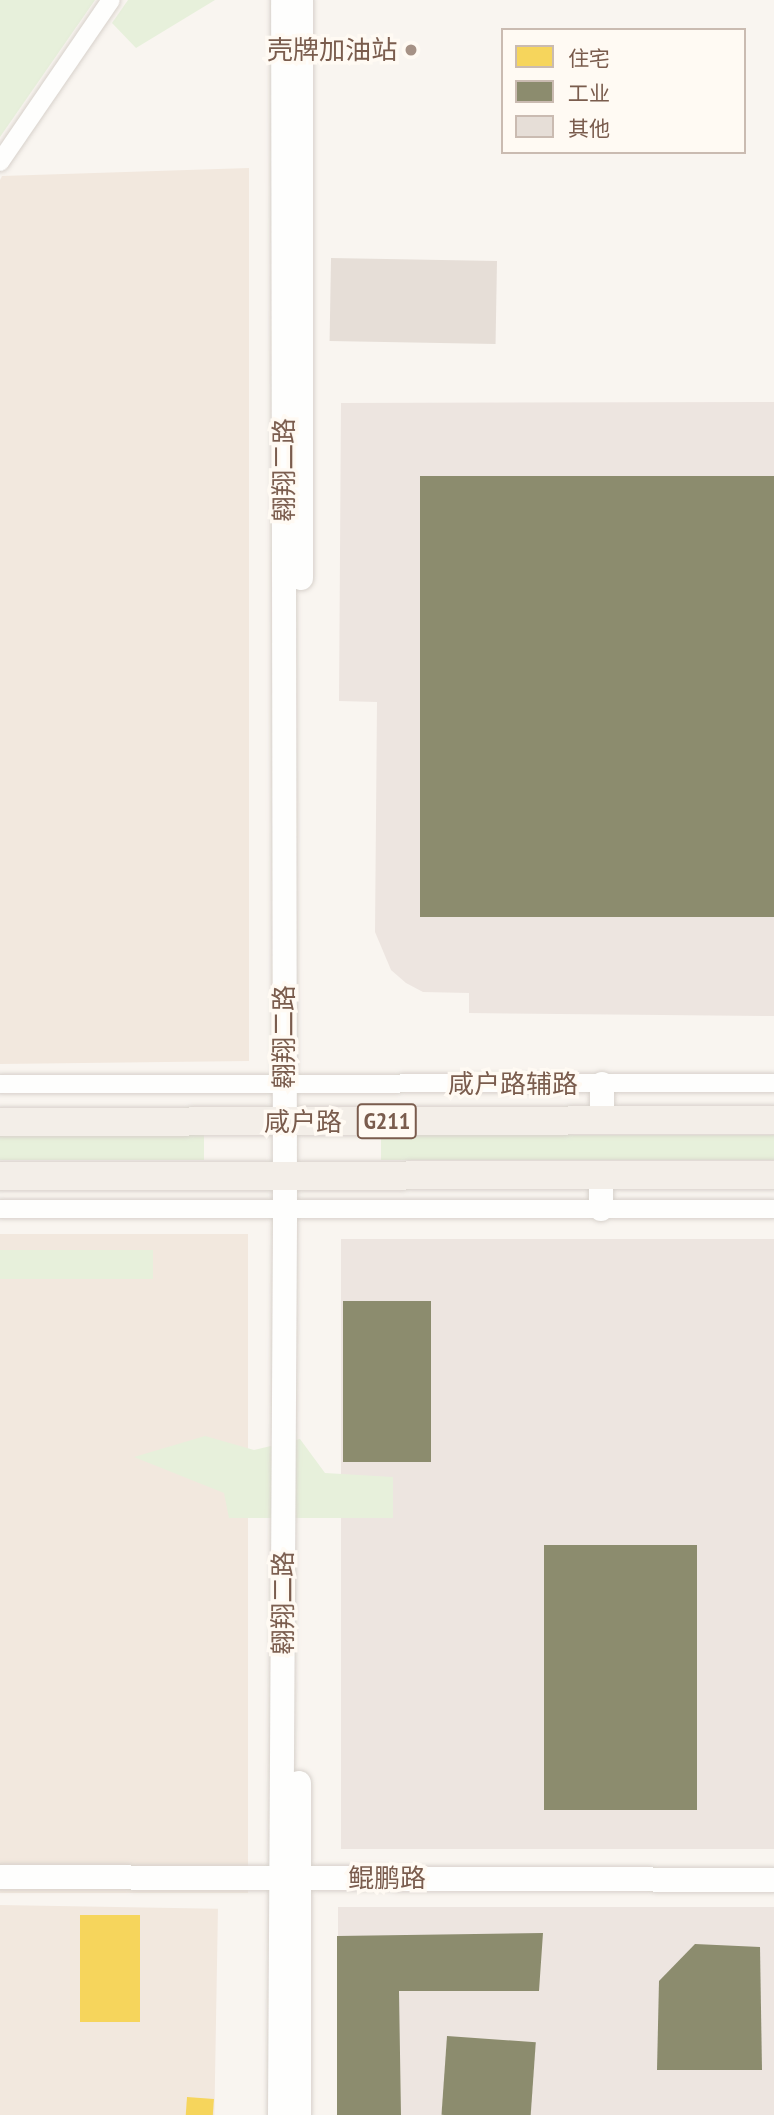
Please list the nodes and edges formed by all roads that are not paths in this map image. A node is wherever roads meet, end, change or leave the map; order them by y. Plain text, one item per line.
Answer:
1 (111, 0) edge
2 (283, 0) edge
3 (301, 0) edge
4 (0, 162) edge
5 (774, 1083) edge
6 (0, 1084) edge
7 (292, 1084) junction
8 (602, 1084) junction
9 (601, 1120) junction
10 (774, 1120) edge
11 (292, 1121) junction
12 (0, 1122) edge
13 (601, 1175) junction
14 (774, 1175) edge
15 (0, 1176) edge
16 (292, 1176) junction
17 (0, 1209) edge
18 (293, 1209) junction
19 (601, 1209) junction
20 (774, 1209) edge
21 (0, 1877) edge
22 (290, 1878) junction
23 (774, 1880) edge
24 (279, 2115) edge
25 (299, 2115) edge

1 - 4 street
2 - 7 street, 翱翔二路
3 - 7 street, 翱翔二路
5 - 8 street, 咸户路辅路
6 - 7 street, 咸户路辅路
7 - 8 street, 咸户路辅路
7 - 11 street, 翱翔二路
8 - 9 street
9 - 10 main road, 咸户路 / G211
9 - 11 main road, 咸户路 / G211
11 - 12 main road, 咸户路 / G211
11 - 16 street, 翱翔二路
13 - 14 main road, 咸户路 / G211
13 - 16 main road, 咸户路 / G211
13 - 19 street
15 - 16 main road, 咸户路 / G211
16 - 18 street, 翱翔二路
17 - 18 street
18 - 19 street
18 - 22 street, 翱翔二路
19 - 20 street
21 - 22 street, 鲲鹏路
22 - 23 street, 鲲鹏路
22 - 24 street, 翱翔二路
22 - 25 street, 翱翔二路

